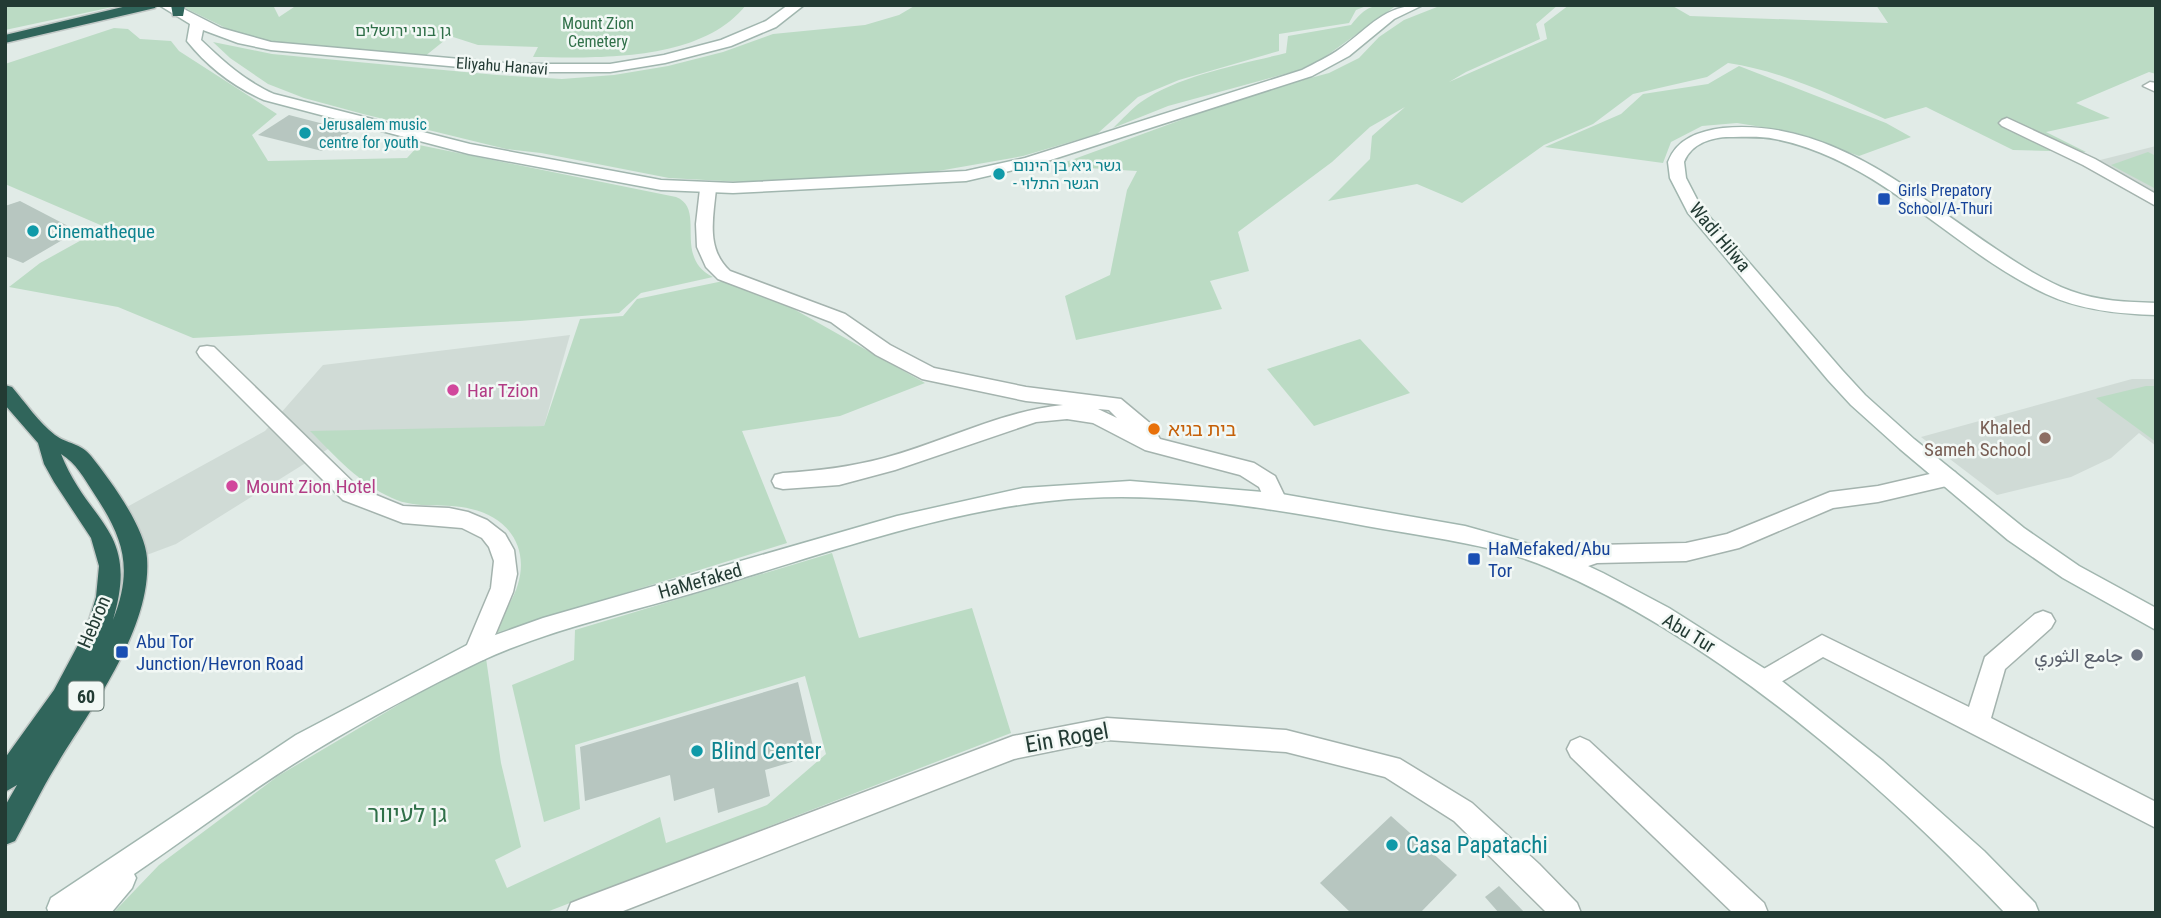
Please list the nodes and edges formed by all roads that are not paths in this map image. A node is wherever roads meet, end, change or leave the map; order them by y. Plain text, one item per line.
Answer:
1 (150, 5) edge
2 (797, 5) edge
3 (1416, 5) edge
4 (174, 8) edge
5 (197, 24) junction
6 (5, 38) edge
7 (2007, 123) dead end
8 (708, 189) junction
9 (2156, 201) edge
10 (2156, 309) edge
11 (207, 352) dead end
12 (5, 392) edge
13 (48, 441) junction
14 (1152, 445) junction
15 (1947, 478) junction
16 (783, 481) dead end
17 (1276, 501) junction
18 (1565, 565) junction
19 (2156, 620) edge
20 (2043, 621) dead end
21 (476, 652) junction
22 (1765, 681) junction
23 (1977, 723) junction
24 (1580, 749) dead end
25 (5, 780) edge
26 (2156, 816) edge
27 (5, 832) edge
28 (174, 833) junction
29 (59, 912) edge
30 (92, 913) edge
31 (581, 913) edge
32 (1567, 913) edge
33 (1754, 913) edge
34 (2025, 913) edge

1 - 6 highway
2 - 5 street, Eliyahu Hanavi
3 - 8 street
4 - 5 street, Eliyahu Hanavi
5 - 8 street
7 - 9 street
8 - 14 street
10 - 15 street, Wadi Hilwa
11 - 21 street
12 - 13 highway, Hebron / 60
13 - 25 highway, Hebron / 60
13 - 27 highway, Hebron / 60
14 - 16 street
14 - 17 street
15 - 18 street
15 - 19 street, Wadi Hilwa
17 - 18 street, Abu Tur
17 - 21 street, HaMefaked
18 - 22 street, Abu Tur
20 - 23 street
21 - 28 street, HaMefaked
22 - 23 street
22 - 34 street, Abu Tur
23 - 26 street
24 - 33 street
28 - 29 street, HaMefaked
28 - 30 street, HaMefaked
31 - 32 street, Ein Rogel

